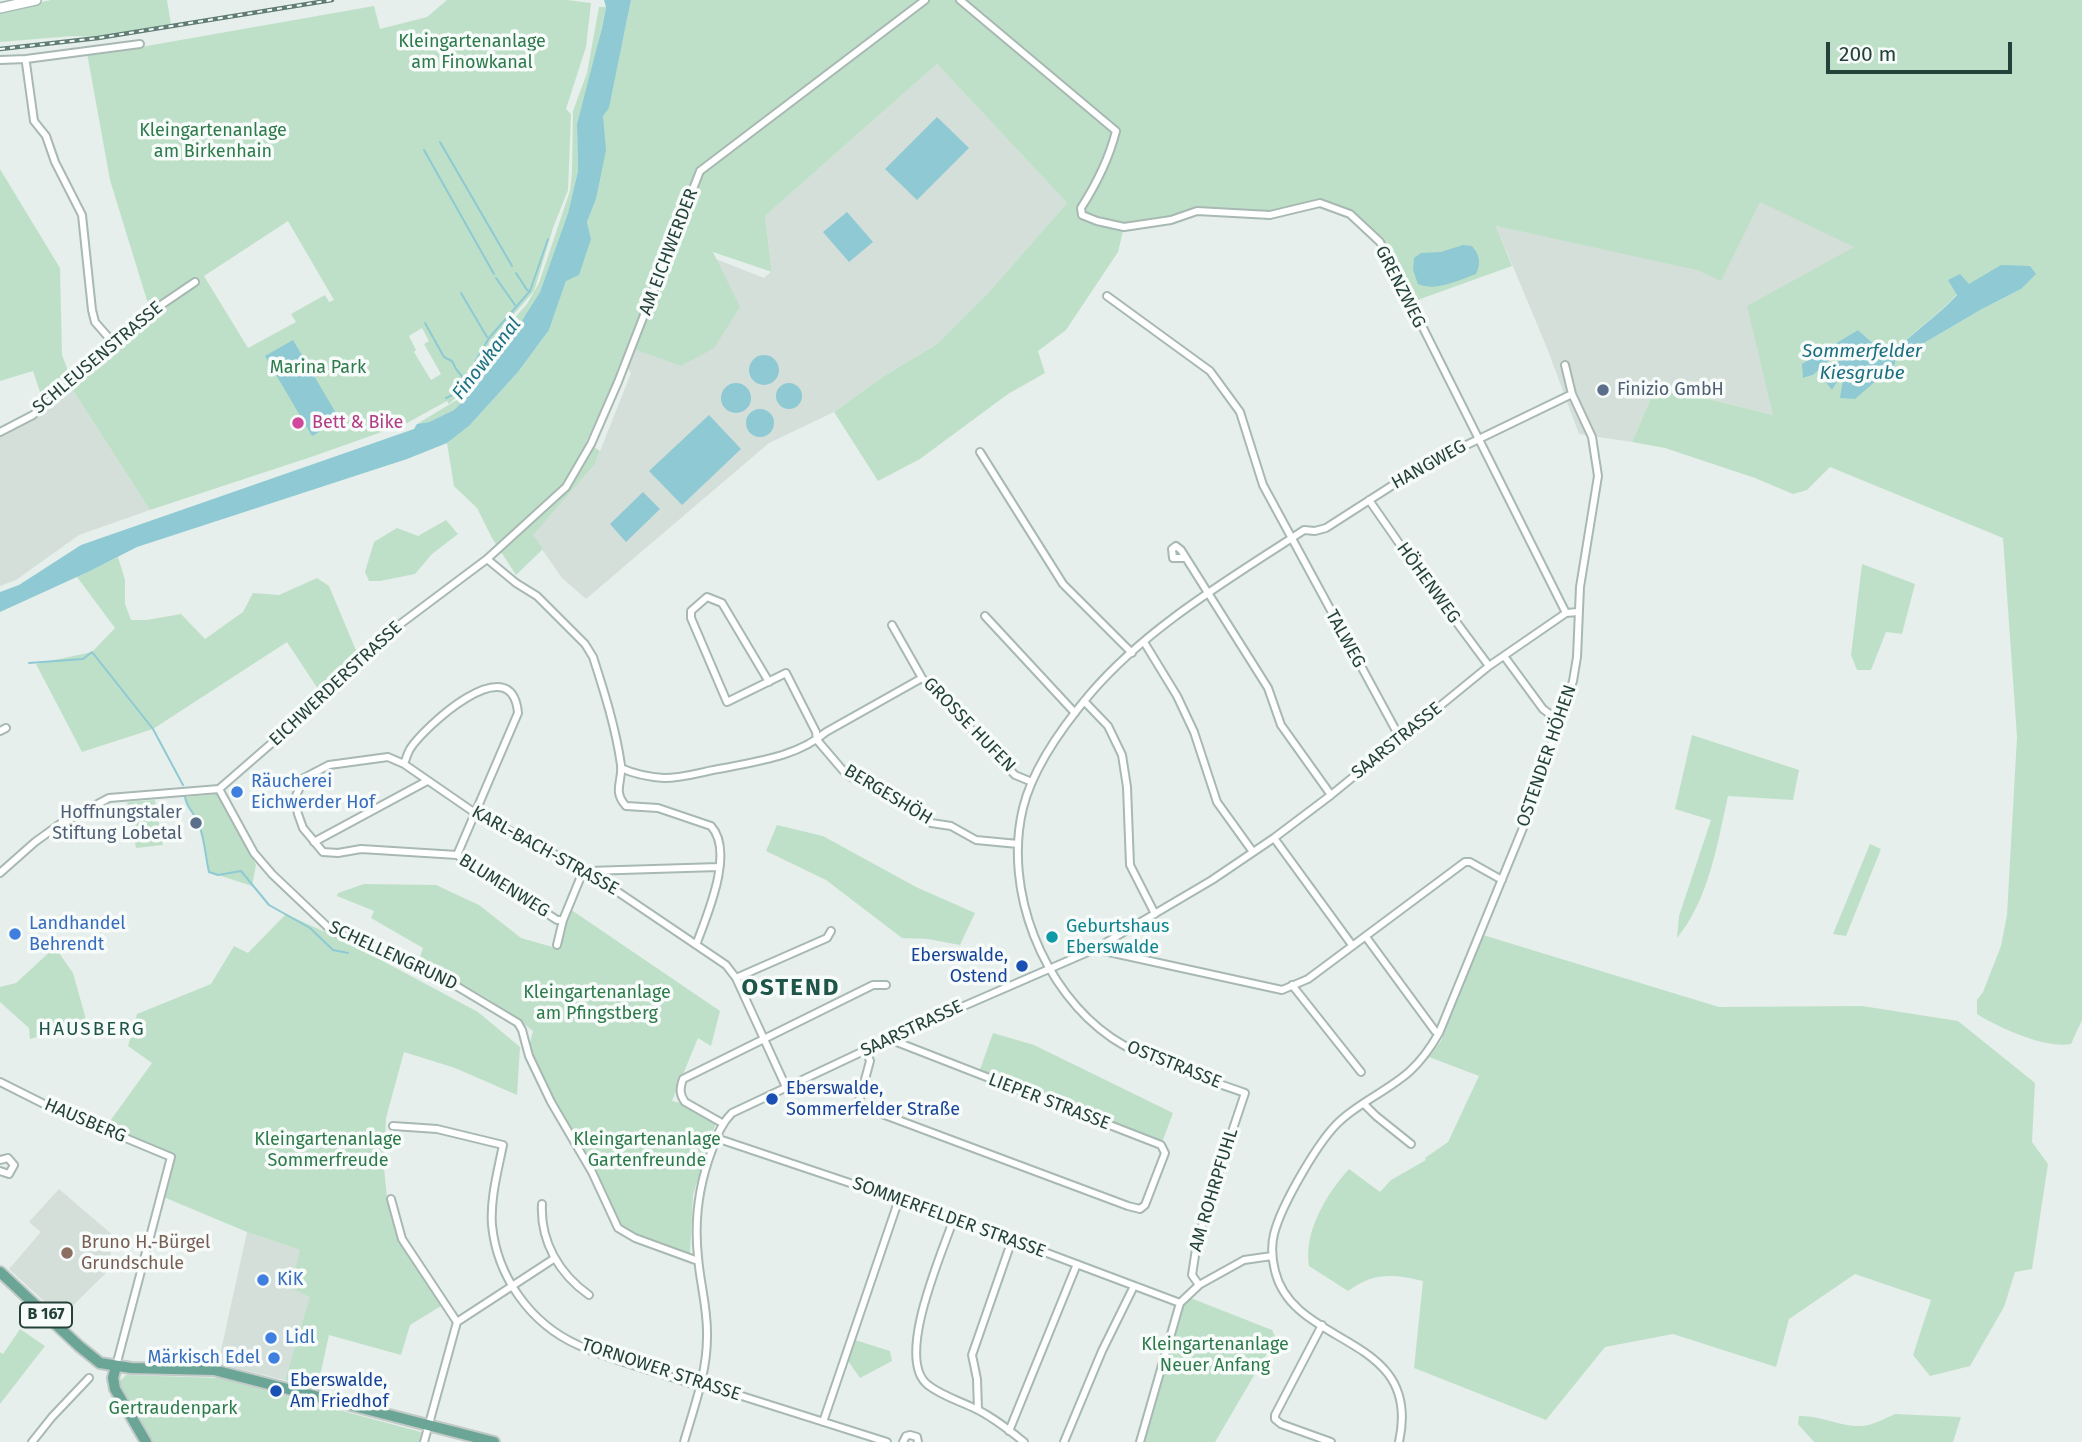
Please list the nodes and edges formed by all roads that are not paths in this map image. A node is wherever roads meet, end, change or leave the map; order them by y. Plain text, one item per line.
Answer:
1 (36, 0) edge
2 (925, 0) edge
3 (960, 0) edge
4 (0, 8) edge
5 (141, 44) dead end
6 (0, 60) edge
7 (26, 63) dead end
8 (195, 282) dead end
9 (1107, 296) dead end
10 (116, 346) junction
11 (1565, 365) dead end
12 (1572, 394) junction
13 (0, 432) edge
14 (1478, 438) junction
15 (980, 452) dead end
16 (1369, 500) junction
17 (514, 534) joint
18 (1291, 539) junction
19 (1185, 558) dead end
20 (487, 559) junction
21 (1208, 594) junction
22 (1566, 612) junction
23 (1578, 612) junction
24 (985, 616) dead end
25 (891, 625) dead end
26 (1144, 642) junction
27 (1132, 653) junction
28 (1504, 656) junction
29 (1489, 666) junction
30 (922, 678) junction
31 (769, 682) junction
32 (1084, 701) junction
33 (1075, 713) junction
34 (1562, 718) junction
35 (1400, 738) junction
36 (817, 740) junction
37 (404, 764) junction
38 (621, 768) junction
39 (427, 781) junction
40 (1032, 782) junction
41 (219, 789) junction
42 (1331, 795) junction
43 (475, 813) junction
44 (1274, 838) junction
45 (314, 842) junction
46 (1018, 844) junction
47 (1254, 852) junction
48 (457, 855) junction
49 (719, 867) junction
50 (1, 870) edge
51 (585, 870) junction
52 (1502, 880) junction
53 (1155, 914) junction
54 (563, 920) junction
55 (831, 931) dead end
56 (1366, 937) junction
57 (557, 944) dead end
58 (696, 945) junction
59 (1352, 945) junction
60 (1095, 949) junction
61 (1050, 970) junction
62 (736, 978) junction
63 (886, 985) dead end
64 (1292, 985) junction
65 (1439, 1034) junction
66 (763, 1039) junction
67 (889, 1039) junction
68 (866, 1050) junction
69 (1360, 1072) dead end
70 (0, 1082) edge
71 (786, 1087) junction
72 (1245, 1093) joint
73 (1364, 1104) junction
74 (722, 1122) junction
75 (393, 1126) dead end
76 (716, 1138) junction
77 (1411, 1144) dead end
78 (0, 1160) edge
79 (0, 1171) edge
80 (391, 1199) dead end
81 (899, 1199) junction
82 (542, 1204) dead end
83 (954, 1218) junction
84 (1012, 1240) junction
85 (1272, 1256) junction
86 (555, 1258) junction
87 (698, 1261) junction
88 (1077, 1264) junction
89 (0, 1272) edge
90 (1199, 1285) junction
91 (512, 1286) junction
92 (1134, 1286) junction
93 (589, 1295) dead end
94 (1180, 1303) junction
95 (457, 1322) junction
96 (1322, 1325) junction
97 (116, 1366) junction
98 (89, 1378) dead end
99 (701, 1385) junction
100 (978, 1410) junction
101 (823, 1422) junction
102 (427, 1426) junction
103 (1009, 1431) junction
104 (36, 1441) edge
105 (146, 1442) edge
106 (424, 1442) edge
107 (494, 1442) edge
108 (684, 1442) edge
109 (887, 1442) edge
110 (903, 1442) edge
111 (918, 1442) edge
112 (1024, 1442) edge
113 (1065, 1442) edge
114 (1140, 1442) edge
115 (1331, 1442) edge
116 (1399, 1442) edge

1 - 4 main road
2 - 17 street, AM EICHWERDER
3 - 14 street, GRENZWEG
5 - 6 street
7 - 10 street
8 - 10 street, SCHLEUSENSTRASSE
9 - 18 street, TALWEG
10 - 13 street, SCHLEUSENSTRASSE
11 - 12 street, OSTENDER HÖHEN
12 - 14 street, HANGWEG
12 - 23 street, OSTENDER HÖHEN
14 - 16 street, HANGWEG
14 - 22 street, GRENZWEG
15 - 27 street
16 - 18 street, HANGWEG
16 - 29 street, HÖHENWEG
17 - 20 street, EICHWERDERSTRASSE
18 - 21 street, HANGWEG
18 - 35 street, TALWEG
19 - 21 street
20 - 38 street
20 - 41 street, EICHWERDERSTRASSE
21 - 26 street, HANGWEG
21 - 42 street
22 - 23 street
22 - 28 street, SAARSTRASSE
23 - 34 street, OSTENDER HÖHEN
24 - 33 street
25 - 30 street, GROSSE HUFEN
26 - 27 street, HANGWEG
26 - 47 street
27 - 32 street, HANGWEG
28 - 29 street, SAARSTRASSE
28 - 34 street
29 - 35 street, SAARSTRASSE
30 - 36 street
30 - 40 street, GROSSE HUFEN
31 - 31 street
31 - 36 street, BERGESHÖH
32 - 33 street, HANGWEG
32 - 53 street
33 - 40 street, OSTSTRASSE
34 - 52 street, OSTENDER HÖHEN
35 - 42 street, SAARSTRASSE
36 - 38 street
36 - 46 street, BERGESHÖH
37 - 39 street, KARL-BACH-STRASSE
37 - 43 street
37 - 45 street, KARL-BACH-STRASSE
38 - 49 street
39 - 43 street, KARL-BACH-STRASSE
39 - 45 street
40 - 46 street, OSTSTRASSE
41 - 50 street
41 - 87 street, SCHELLENGRUND
42 - 44 street, SAARSTRASSE
43 - 48 street
43 - 51 street, KARL-BACH-STRASSE
44 - 47 street, SAARSTRASSE
44 - 59 street
45 - 48 street, BLUMENWEG
46 - 61 street, OSTSTRASSE
47 - 53 street, SAARSTRASSE
48 - 54 street, BLUMENWEG
49 - 51 street
49 - 58 street
51 - 54 street, BLUMENWEG
51 - 58 street, KARL-BACH-STRASSE
52 - 56 street
52 - 65 street, OSTENDER HÖHEN
53 - 60 street, SAARSTRASSE
54 - 57 street, BLUMENWEG
55 - 62 street
56 - 59 street
56 - 65 street
58 - 62 street, KARL-BACH-STRASSE
59 - 64 street
60 - 61 street, SAARSTRASSE
60 - 64 street
61 - 67 street, SAARSTRASSE
61 - 72 street, OSTSTRASSE
62 - 66 street, KARL-BACH-STRASSE
63 - 66 street
64 - 69 street
65 - 73 street, OSTENDER HÖHEN
66 - 71 street, KARL-BACH-STRASSE
66 - 74 street
67 - 68 street, SAARSTRASSE
67 - 68 street, LIEPER STRASSE
68 - 71 street, SAARSTRASSE
70 - 97 street, HAUSBERG
71 - 74 street, SAARSTRASSE
72 - 90 street, AM ROHRPFUHL
73 - 77 street
73 - 85 street, OSTENDER HÖHEN
74 - 76 street
75 - 91 street, TORNOWER STRASSE
76 - 81 street, SOMMERFELDER STRASSE
76 - 87 street
78 - 79 street
80 - 95 street
81 - 83 street, SOMMERFELDER STRASSE
81 - 101 street
82 - 86 street
83 - 84 street, SOMMERFELDER STRASSE
83 - 100 street
84 - 88 street, SOMMERFELDER STRASSE
84 - 100 street
85 - 90 street
85 - 96 street, OSTENDER HÖHEN
86 - 91 street
86 - 93 street
87 - 99 street
88 - 92 street, SOMMERFELDER STRASSE
88 - 103 street
89 - 97 main road, B 167
90 - 94 street
91 - 95 street
91 - 99 street, TORNOWER STRASSE
92 - 94 street, SOMMERFELDER STRASSE
92 - 113 street
94 - 114 street
95 - 102 street
96 - 115 street
96 - 116 street, OSTENDER HÖHEN
97 - 102 main road, B 167
97 - 105 main road
98 - 104 street
99 - 101 street, TORNOWER STRASSE
99 - 108 street
100 - 103 street
101 - 109 street, TORNOWER STRASSE
102 - 106 street
102 - 107 main road, B 167
103 - 112 street
110 - 111 street

